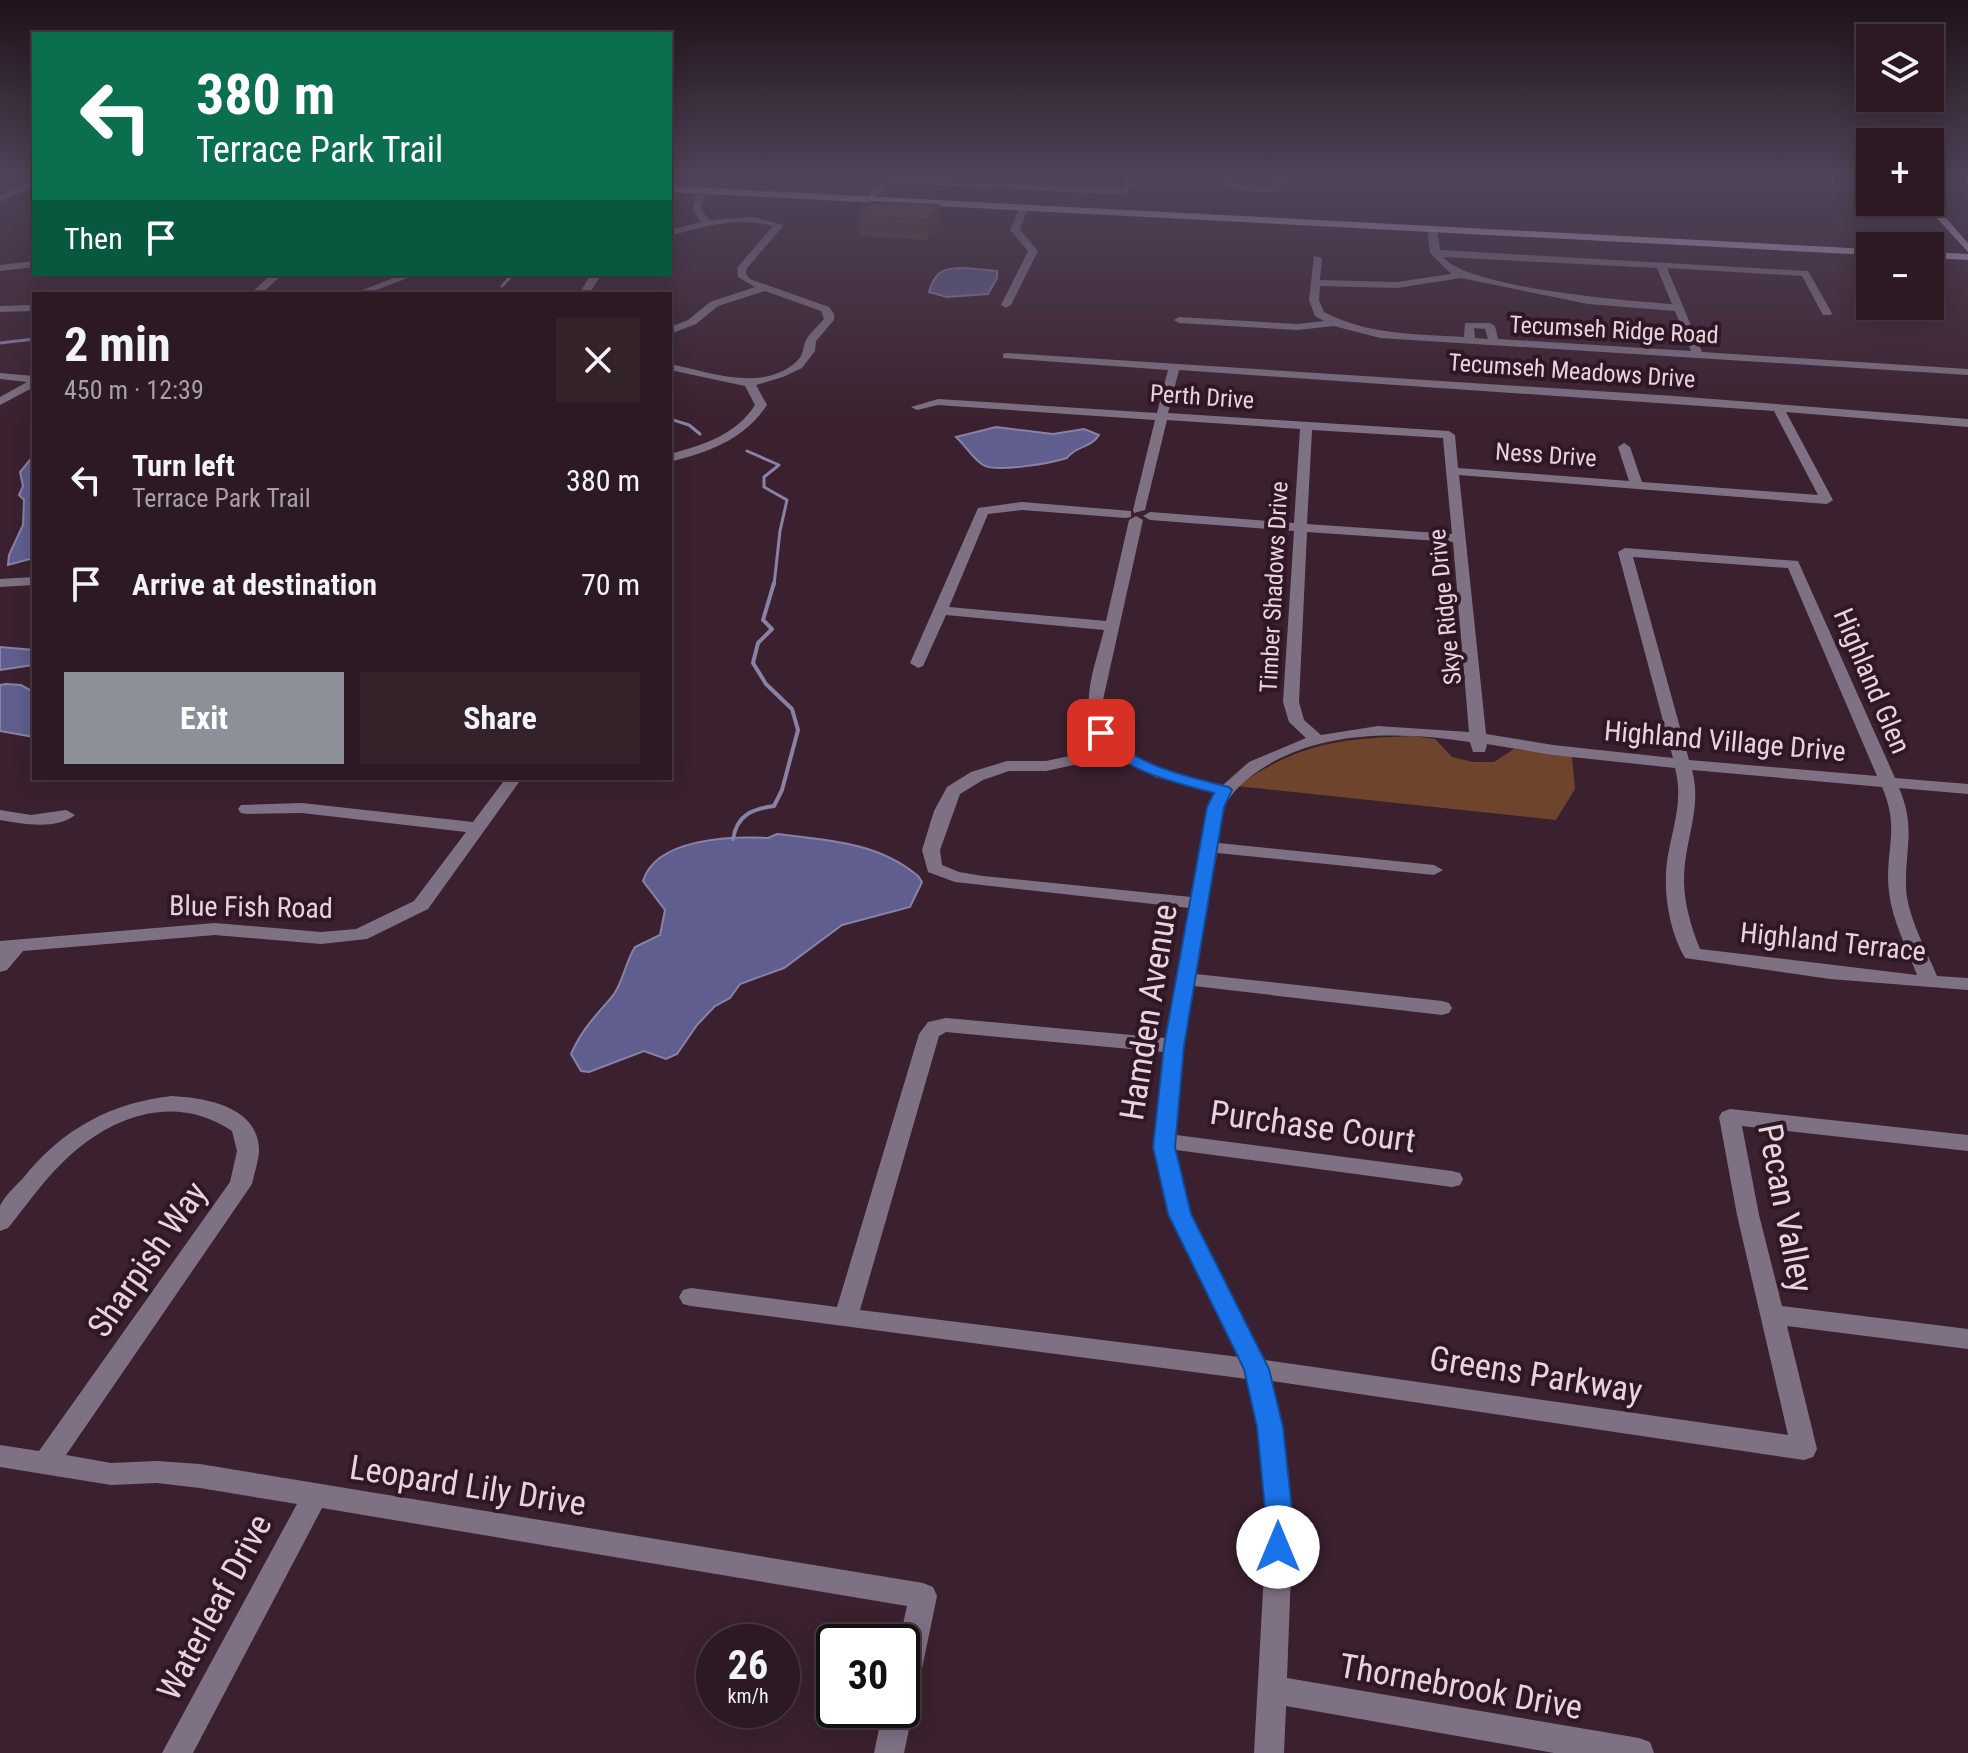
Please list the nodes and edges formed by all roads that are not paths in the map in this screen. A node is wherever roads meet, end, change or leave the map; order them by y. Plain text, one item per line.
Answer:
1 (1317, 258) dead end
2 (750, 259) edge
3 (1029, 259) edge
4 (1438, 259) edge
5 (1544, 259) edge
6 (32, 264) edge
7 (1661, 265) junction
8 (0, 268) edge
9 (1461, 275) junction
10 (276, 276) edge
11 (407, 276) edge
12 (1316, 283) junction
13 (763, 288) junction
14 (257, 292) edge
15 (363, 292) edge
16 (1006, 305) dead end
17 (32, 308) edge
18 (1678, 308) junction
19 (0, 309) edge
20 (1827, 313) dead end
21 (1179, 320) dead end
22 (1334, 323) junction
23 (672, 330) edge
24 (1470, 341) junction
25 (1494, 343) junction
26 (1698, 355) junction
27 (1007, 356) dead end
28 (672, 367) edge
29 (1174, 367) junction
30 (1968, 372) edge
31 (0, 376) edge
32 (32, 380) edge
33 (32, 381) edge
34 (749, 383) junction
35 (0, 402) edge
36 (917, 407) dead end
37 (1778, 408) junction
38 (1162, 417) junction
39 (1968, 423) edge
40 (1306, 426) junction
41 (1624, 447) dead end
42 (672, 457) edge
43 (1452, 471) junction
44 (1636, 484) junction
45 (1138, 515) junction
46 (1301, 527) junction
47 (1460, 539) junction
48 (32, 581) edge
49 (0, 583) edge
50 (940, 610) junction
51 (1112, 626) junction
52 (918, 663) dead end
53 (1317, 740) junction
54 (1479, 744) junction
55 (1116, 751) junction
56 (1683, 764) junction
57 (513, 780) edge
58 (1888, 782) junction
59 (1968, 789) edge
60 (1223, 790) junction
61 (247, 809) dead end
62 (0, 815) edge
63 (66, 815) dead end
64 (480, 828) junction
65 (1210, 847) junction
66 (1434, 870) dead end
67 (1201, 904) junction
68 (8, 947) edge
69 (0, 966) edge
70 (1187, 979) junction
71 (1929, 980) junction
72 (1968, 984) edge
73 (1442, 1008) dead end
74 (1174, 1046) junction
75 (1164, 1141) junction
76 (1968, 1143) edge
77 (1452, 1179) dead end
78 (0, 1222) edge
79 (691, 1297) dead end
80 (1772, 1314) junction
81 (846, 1317) junction
82 (1968, 1339) edge
83 (1257, 1369) junction
84 (1804, 1449) joint
85 (0, 1456) edge
86 (45, 1464) junction
87 (315, 1496) junction
88 (917, 1624) edge
89 (1271, 1689) junction
90 (894, 1728) edge
91 (177, 1753) edge
92 (889, 1753) edge
93 (1269, 1753) edge
94 (1639, 1753) edge

1 - 12 street
2 - 13 street
3 - 16 street
4 - 9 street
5 - 7 street
6 - 8 street
7 - 18 street
7 - 20 street
9 - 12 street
9 - 18 street
10 - 14 street
11 - 15 street
12 - 22 street
13 - 23 street
13 - 34 street
17 - 19 street
18 - 26 street
21 - 22 street, Tecumseh Ridge Road
22 - 24 street, Tecumseh Ridge Road
24 - 25 street, Tecumseh Ridge Road
24 - 25 street
25 - 26 street, Tecumseh Ridge Road
26 - 30 street, Tecumseh Ridge Road
27 - 29 street, Tecumseh Meadows Drive
28 - 34 street
29 - 37 street, Tecumseh Meadows Drive
29 - 38 street
31 - 32 street
33 - 35 street
34 - 42 street
36 - 38 street, Perth Drive
37 - 39 street, Tecumseh Meadows Drive
37 - 44 street, Ness Drive
38 - 40 street, Perth Drive
38 - 45 street
40 - 43 street, Perth Drive
40 - 46 street, Timber Shadows Drive
41 - 44 street
43 - 44 street, Ness Drive
43 - 47 street, Skye Ridge Drive
45 - 46 street
45 - 50 street
45 - 51 street
46 - 47 street
46 - 53 street, Timber Shadows Drive
47 - 54 street, Skye Ridge Drive
48 - 49 street
50 - 51 street
50 - 52 street
51 - 55 street
53 - 54 street, Highland Village Drive
53 - 60 street, Highland Village Drive
54 - 56 street, Highland Village Drive
55 - 60 street
55 - 67 street
56 - 58 street, Highland Village Drive
56 - 58 street, Highland Glen
56 - 71 street, Highland Terrace
57 - 64 street, Blue Fish Road
58 - 59 street, Highland Village Drive
58 - 71 street, Highland Glen
60 - 65 street, Hamden Avenue
61 - 64 street
62 - 63 street
64 - 68 street, Blue Fish Road
65 - 66 street
65 - 67 street, Hamden Avenue
67 - 70 street, Hamden Avenue
68 - 69 street
70 - 73 street
70 - 74 street, Hamden Avenue
71 - 72 street, Highland Terrace
74 - 75 street, Hamden Avenue
74 - 81 street
75 - 77 street, Purchase Court
75 - 83 street, Hamden Avenue
76 - 80 street, Pecan Valley
78 - 86 street, Sharpish Way
79 - 81 street, Greens Parkway
80 - 82 street
80 - 84 street, Pecan Valley
81 - 83 street, Greens Parkway
83 - 84 street, Greens Parkway
83 - 89 street, Hamden Avenue
85 - 86 street, Leopard Lily Drive
86 - 87 street, Leopard Lily Drive
87 - 88 street, Leopard Lily Drive
87 - 91 street, Waterleaf Drive
89 - 93 street, Hamden Avenue
89 - 94 street, Thornebrook Drive
90 - 92 street

